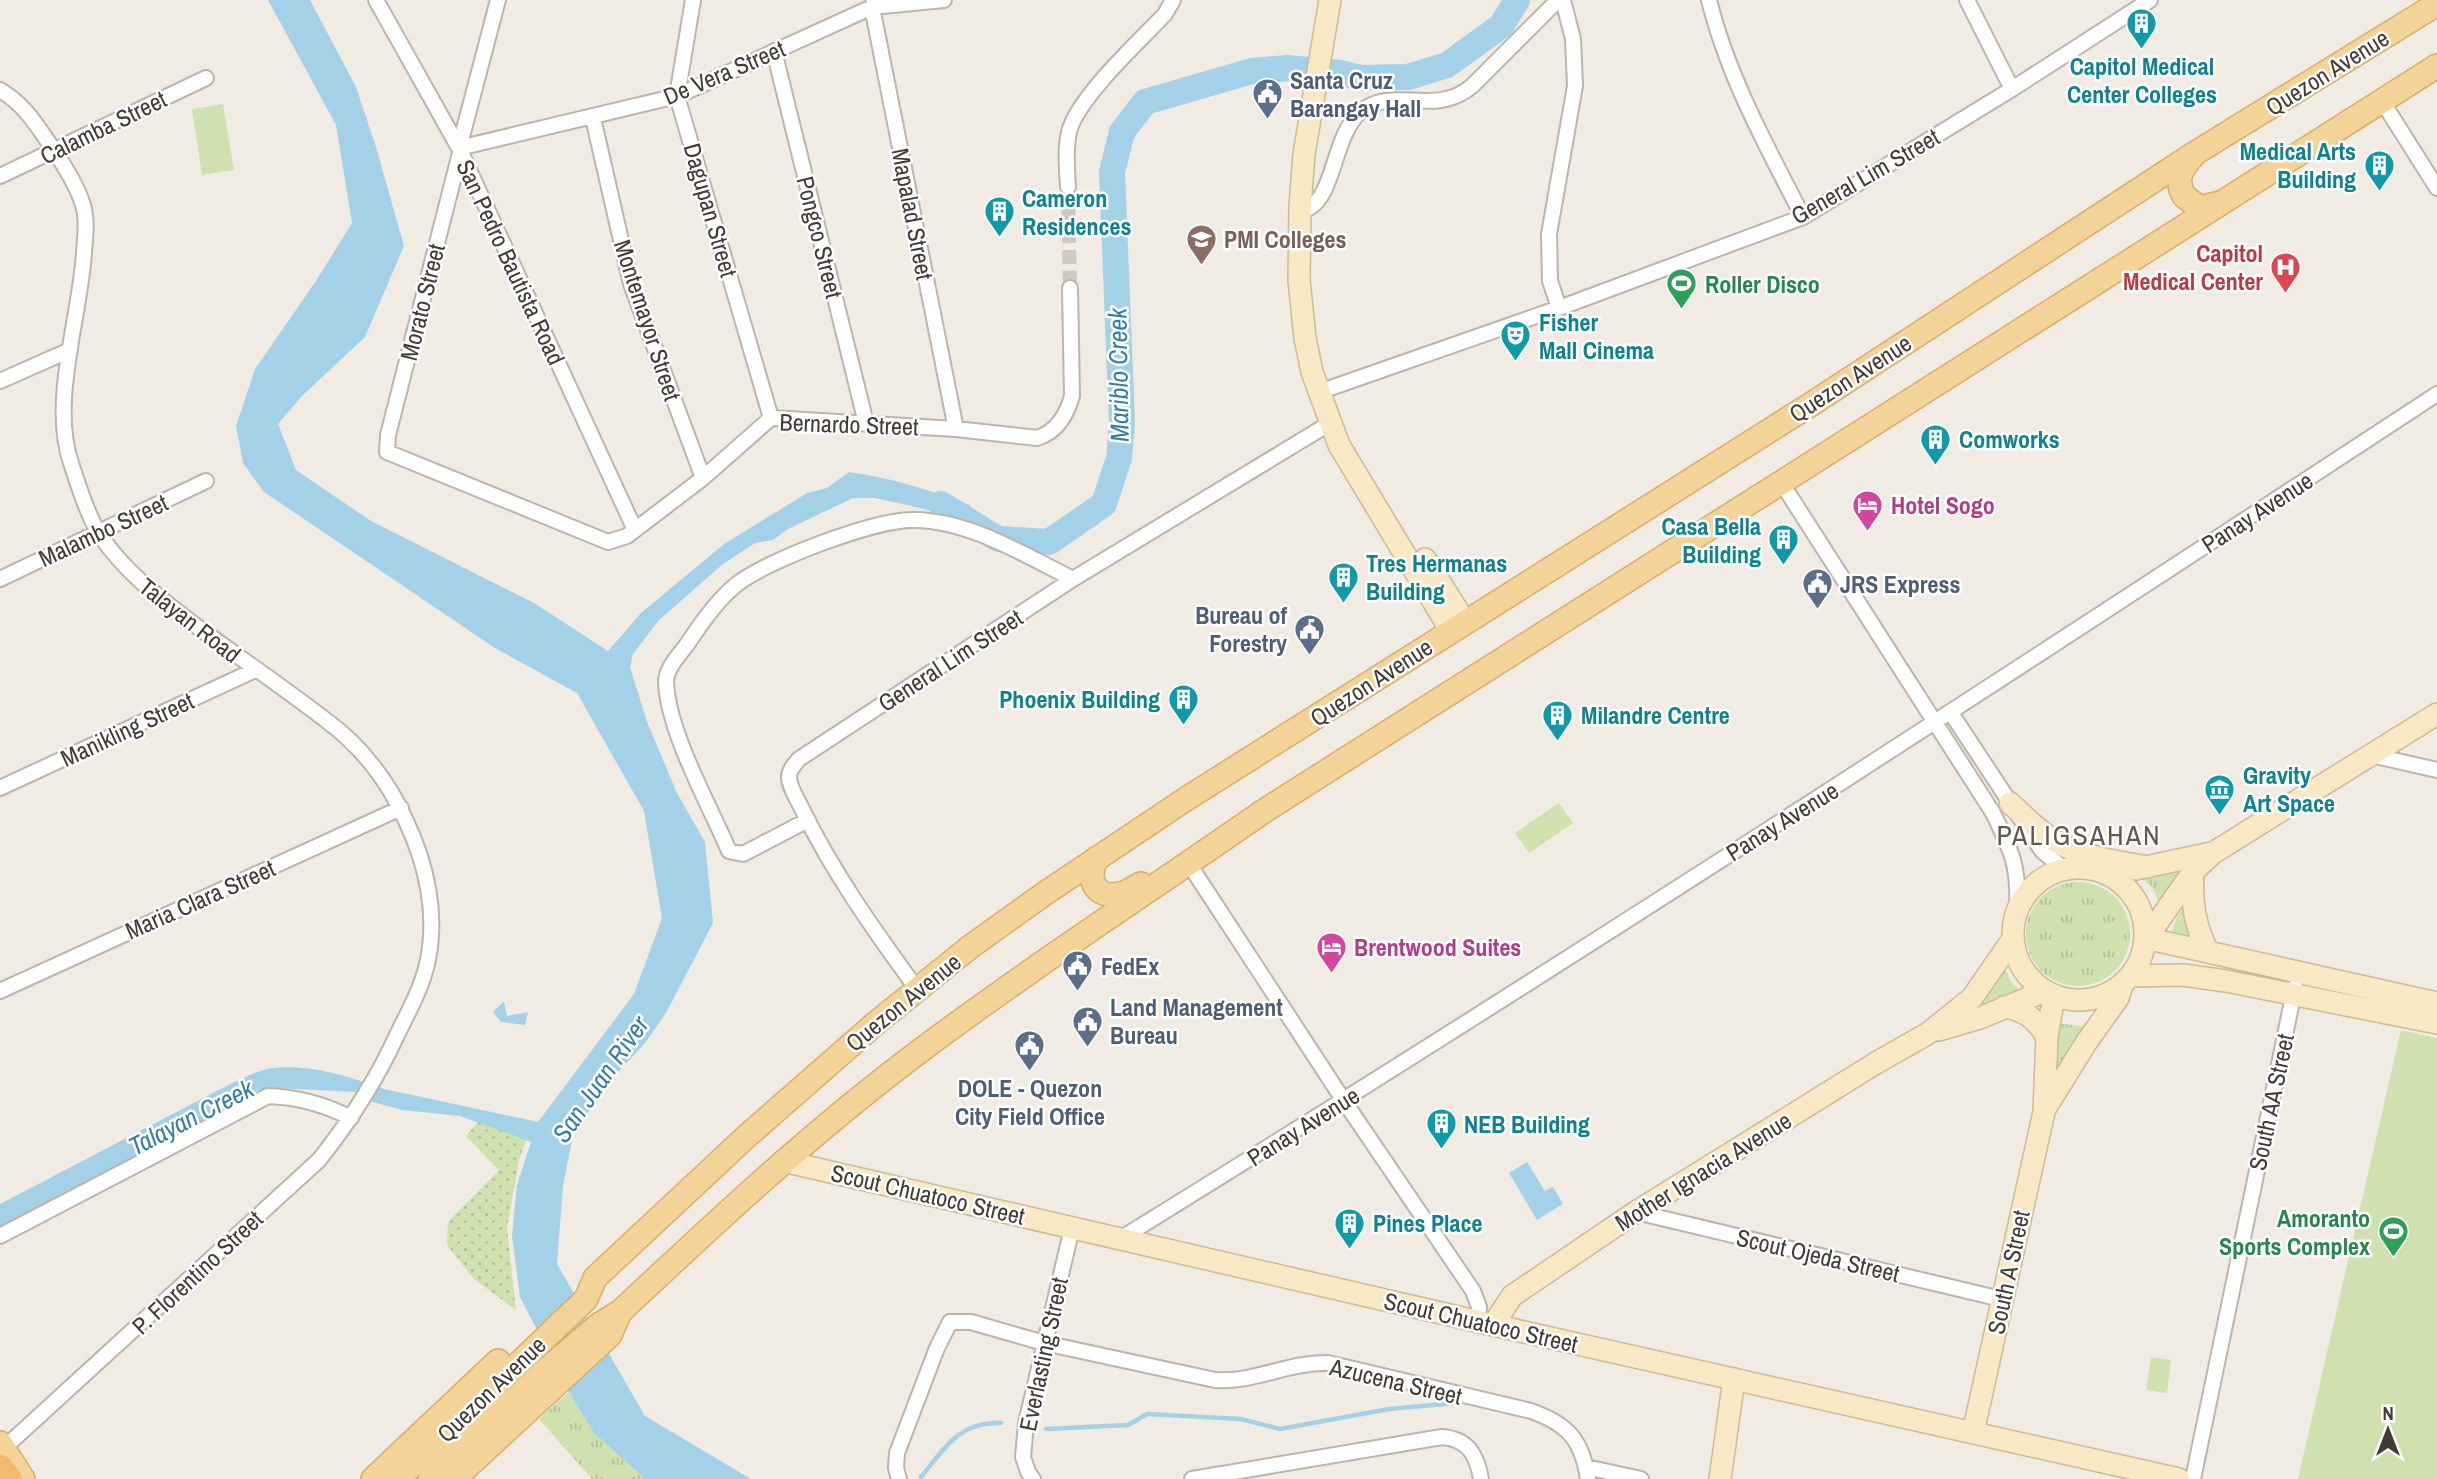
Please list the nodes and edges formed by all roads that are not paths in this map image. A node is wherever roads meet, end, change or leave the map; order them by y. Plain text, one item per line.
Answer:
1 (376, 0) edge
2 (498, 0) edge
3 (693, 0) edge
4 (944, 0) edge
5 (1174, 0) edge
6 (1330, 0) edge
7 (1561, 0) edge
8 (1709, 0) edge
9 (1967, 0) edge
10 (2150, 0) edge
11 (873, 4) edge
12 (2437, 4) edge
13 (774, 51) junction
14 (2437, 66) edge
15 (206, 78) dead end
16 (2012, 89) junction
17 (0, 90) edge
18 (677, 96) junction
19 (2382, 101) junction
20 (593, 118) junction
21 (55, 151) junction
22 (459, 151) junction
23 (2197, 152) junction
24 (0, 176) edge
25 (1068, 187) tunnel mouth
26 (2437, 188) edge
27 (2138, 191) junction
28 (2226, 200) junction
29 (1300, 207) junction
30 (1803, 217) junction
31 (2168, 236) junction
32 (1070, 288) tunnel mouth
33 (1559, 307) junction
34 (70, 350) junction
35 (0, 381) edge
36 (1319, 392) junction
37 (2437, 394) edge
38 (771, 418) junction
39 (1332, 422) junction
40 (866, 423) junction
41 (956, 429) junction
42 (387, 452) joint
43 (703, 478) junction
44 (206, 481) dead end
45 (1781, 482) junction
46 (635, 530) junction
47 (98, 533) junction
48 (0, 579) edge
49 (1073, 579) junction
50 (1458, 627) junction
51 (254, 670) junction
52 (1951, 713) junction
53 (2437, 714) edge
54 (1937, 723) junction
55 (2371, 755) junction
56 (2437, 770) edge
57 (0, 788) edge
58 (2010, 803) junction
59 (401, 808) junction
60 (808, 820) junction
61 (2213, 852) junction
62 (1097, 858) junction
63 (1197, 858) junction
64 (2148, 867) junction
65 (2064, 869) junction
66 (2103, 872) junction
67 (2193, 872) junction
68 (2017, 907) junction
69 (2145, 935) junction
70 (2012, 940) junction
71 (2208, 952) junction
72 (2298, 972) junction
73 (2126, 980) junction
74 (917, 989) junction
75 (0, 991) edge
76 (2050, 993) junction
77 (2294, 993) junction
78 (2437, 1003) edge
79 (2004, 1007) junction
80 (2437, 1023) edge
81 (1927, 1034) junction
82 (2048, 1037) junction
83 (373, 1082) joint
84 (1344, 1101) junction
85 (2044, 1112) junction
86 (351, 1118) junction
87 (783, 1161) junction
88 (1636, 1212) junction
89 (1072, 1228) junction
90 (0, 1236) edge
91 (1121, 1239) junction
92 (2001, 1299) junction
93 (1486, 1324) junction
94 (529, 1342) junction
95 (1044, 1343) junction
96 (553, 1376) junction
97 (1734, 1379) junction
98 (1973, 1433) junction
99 (1, 1458) edge
100 (1587, 1473) edge
101 (9, 1479) edge
102 (23, 1479) edge
103 (373, 1479) edge
104 (398, 1479) edge
105 (430, 1479) edge
106 (454, 1479) edge
107 (899, 1479) edge
108 (1033, 1479) edge
109 (1192, 1479) edge
110 (1481, 1479) edge
111 (1641, 1479) edge
112 (1720, 1479) edge
113 (2179, 1479) edge
114 (2193, 1479) edge

1 - 22 street, San Pedro Bautista Road
2 - 22 street, Morato Street
3 - 18 street, Dagupan Street
4 - 11 street, De Vera Street
5 - 25 street
6 - 29 main road
7 - 29 street
7 - 33 street
8 - 30 street
9 - 16 street
10 - 16 street, General Lim Street
11 - 13 street, De Vera Street
11 - 41 street, Mapalad Street
12 - 23 main road, Quezon Avenue
13 - 18 street, De Vera Street
13 - 40 street, Pongco Street
14 - 19 main road, Quezon Avenue
15 - 21 street, Calamba Street
16 - 30 street, General Lim Street
17 - 21 street, Talayan Road
18 - 20 street, De Vera Street
18 - 38 street, Dagupan Street
19 - 26 street
19 - 28 main road, Quezon Avenue
20 - 22 street, De Vera Street
20 - 43 street, Montemayor Street
21 - 24 street, Calamba Street
21 - 34 street, Talayan Road
22 - 42 street, Morato Street
22 - 46 street, San Pedro Bautista Road
23 - 27 main road, Quezon Avenue
23 - 28 main road
27 - 31 main road
27 - 50 main road, Quezon Avenue
28 - 31 main road, Quezon Avenue
29 - 36 main road
30 - 33 street, General Lim Street
31 - 45 main road, Quezon Avenue
32 - 41 street, Bernardo Street
33 - 36 street, General Lim Street
34 - 35 street
34 - 47 street, Talayan Road
36 - 39 main road
37 - 52 street, Panay Avenue
38 - 40 street, Bernardo Street
38 - 43 street, Bernardo Street
39 - 49 street, General Lim Street
39 - 50 main road
40 - 41 street, Bernardo Street
42 - 46 street, Bernardo Street
43 - 46 street, Bernardo Street
44 - 47 street, Malambo Street
45 - 54 street
45 - 63 main road, Quezon Avenue
47 - 48 street, Malambo Street
47 - 51 street, Talayan Road
49 - 60 street, General Lim Street
49 - 60 street
50 - 62 main road, Quezon Avenue
51 - 57 street, Manikling Street
51 - 59 street, Talayan Road
52 - 54 street, Panay Avenue
52 - 58 street
53 - 55 main road
54 - 68 street
54 - 84 street, Panay Avenue
55 - 56 street
55 - 61 main road
58 - 64 main road
58 - 65 street
59 - 75 street, Maria Clara Street
59 - 83 street, Talayan Road
60 - 74 street, General Lim Street
61 - 64 main road
61 - 67 main road
62 - 63 main road
62 - 74 main road, Quezon Avenue
63 - 84 street
63 - 87 main road, Quezon Avenue
64 - 66 main road
65 - 66 main road
65 - 68 main road
66 - 69 main road
67 - 69 main road
67 - 71 main road
68 - 70 main road
69 - 71 main road
69 - 73 main road
70 - 76 main road
70 - 81 main road, Mother Ignacia Avenue
71 - 72 main road
72 - 77 street, South AA Street
72 - 78 main road
73 - 76 main road
73 - 77 main road
73 - 85 main road, South A Street
74 - 94 main road, Quezon Avenue
76 - 79 main road, Mother Ignacia Avenue
76 - 82 main road, South A Street
77 - 80 main road
77 - 114 street, South AA Street
79 - 81 main road, Mother Ignacia Avenue
79 - 82 main road
81 - 88 main road, Mother Ignacia Avenue
82 - 85 main road, South A Street
83 - 86 street, P. Florentino Street
84 - 91 street, Panay Avenue
84 - 93 street
85 - 92 main road, South A Street
86 - 90 street
86 - 99 street, P. Florentino Street
87 - 89 main road, Scout Chuatoco Street
87 - 96 main road, Quezon Avenue
88 - 92 street, Scout Ojeda Street
88 - 93 main road, Mother Ignacia Avenue
89 - 91 main road, Scout Chuatoco Street
89 - 95 street, Everlasting Street
91 - 93 main road, Scout Chuatoco Street
92 - 98 main road, South A Street
93 - 97 main road, Scout Chuatoco Street
94 - 103 main road
94 - 104 main road, Quezon Avenue
95 - 100 street, Azucena Street
95 - 107 street, Azucena Street
95 - 108 street, Everlasting Street
96 - 105 main road, Quezon Avenue
96 - 106 main road
97 - 98 main road, Scout Chuatoco Street
97 - 112 main road
98 - 113 main road, Scout Chuatoco Street
99 - 101 highway
99 - 102 main road
100 - 111 street
109 - 110 street

